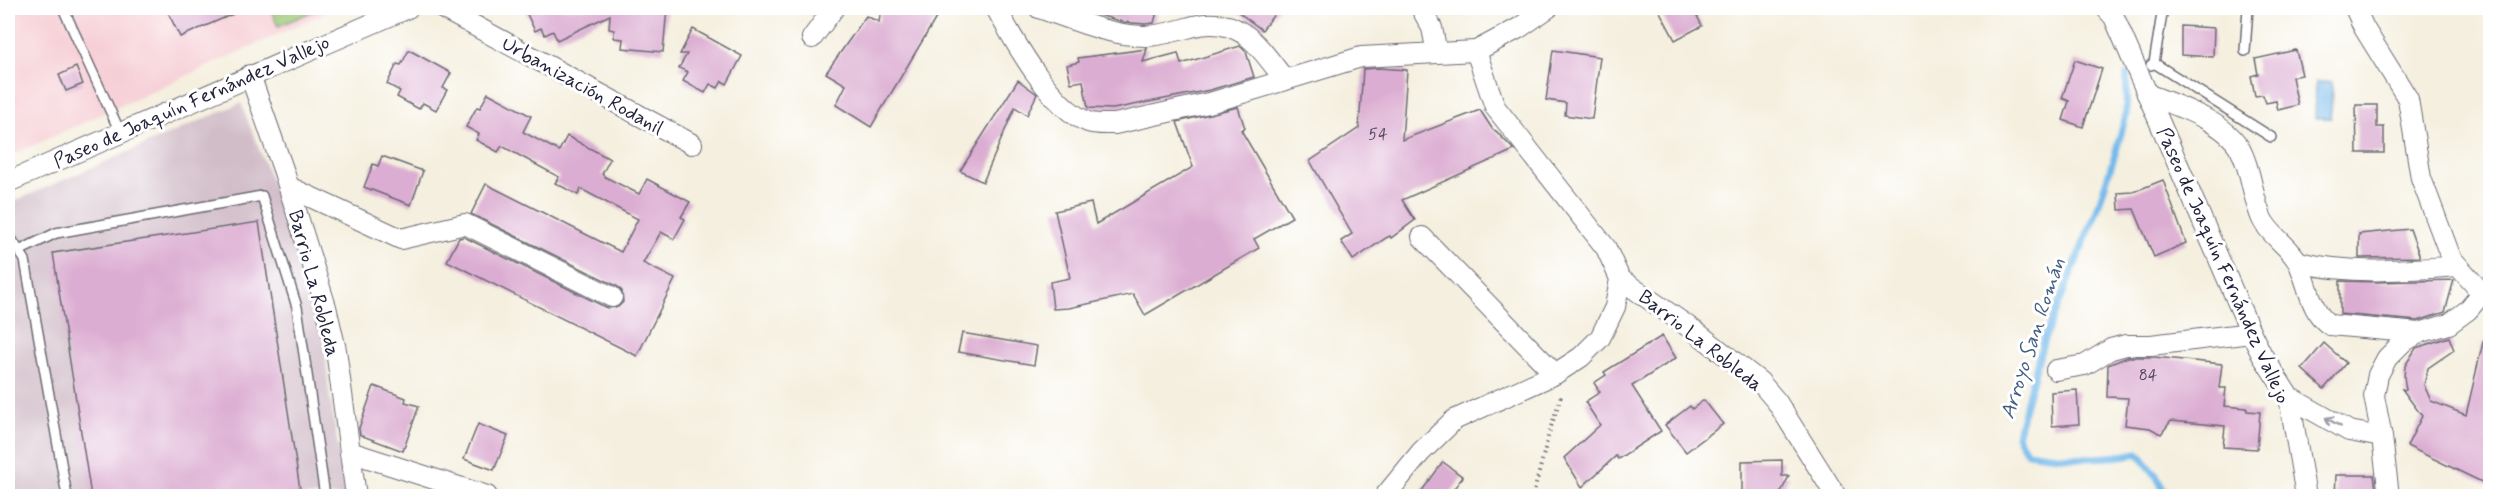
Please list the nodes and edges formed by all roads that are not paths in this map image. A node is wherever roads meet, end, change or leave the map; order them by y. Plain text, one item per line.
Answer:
1 (63, 8) edge
2 (408, 8) edge
3 (442, 8) edge
4 (834, 8) edge
5 (996, 8) edge
6 (1039, 8) edge
7 (1421, 8) edge
8 (1548, 8) edge
9 (2106, 8) edge
10 (2163, 8) edge
11 (2248, 8) edge
12 (2355, 8) edge
13 (812, 38) dead end
14 (1476, 51) junction
15 (2245, 51) dead end
16 (1437, 53) junction
17 (2146, 68) junction
18 (250, 75) junction
19 (1285, 80) junction
20 (2147, 94) junction
21 (120, 132) junction
22 (2271, 137) dead end
23 (692, 144) dead end
24 (8, 182) edge
25 (289, 187) junction
26 (8, 234) edge
27 (1422, 237) dead end
28 (19, 251) junction
29 (2299, 262) junction
30 (2458, 266) junction
31 (1620, 279) junction
32 (2486, 294) edge
33 (612, 297) dead end
34 (2251, 333) junction
35 (2419, 333) junction
36 (2056, 370) dead end
37 (1559, 382) junction
38 (2289, 397) junction
39 (2382, 437) junction
40 (350, 452) junction
41 (67, 496) edge
42 (326, 496) edge
43 (356, 496) edge
44 (487, 496) edge
45 (1385, 496) edge
46 (1836, 496) edge
47 (2306, 496) edge
48 (2389, 496) edge

1 - 21 lane
2 - 18 street, Paseo de Joaquín Fernández Vallejo
3 - 23 street, Urbanización Rodanil
4 - 13 street
5 - 19 street
6 - 19 street
7 - 16 street
8 - 14 street
9 - 17 street, Paseo de Joaquín Fernández Vallejo
10 - 17 lane
11 - 15 lane
12 - 30 street
14 - 16 street
14 - 31 street, Barrio La Robleda
16 - 19 street
17 - 20 street, Paseo de Joaquín Fernández Vallejo
17 - 22 lane
18 - 21 street, Paseo de Joaquín Fernández Vallejo
18 - 25 street, Barrio La Robleda
20 - 29 street
20 - 34 street, Paseo de Joaquín Fernández Vallejo
21 - 24 street, Paseo de Joaquín Fernández Vallejo
25 - 33 street
25 - 40 street, Barrio La Robleda
26 - 28 lane
27 - 37 street
28 - 41 lane
28 - 42 lane
29 - 30 street
29 - 35 street
30 - 32 street
31 - 37 street, Barrio La Robleda
31 - 46 street, Barrio La Robleda
32 - 35 street
34 - 36 street
34 - 38 street, Paseo de Joaquín Fernández Vallejo
35 - 39 street
37 - 45 street, Barrio La Robleda
39 -> 38 street
38 - 47 street, Paseo de Joaquín Fernández Vallejo
39 - 48 street
40 - 43 street, Barrio La Robleda
40 - 44 street

